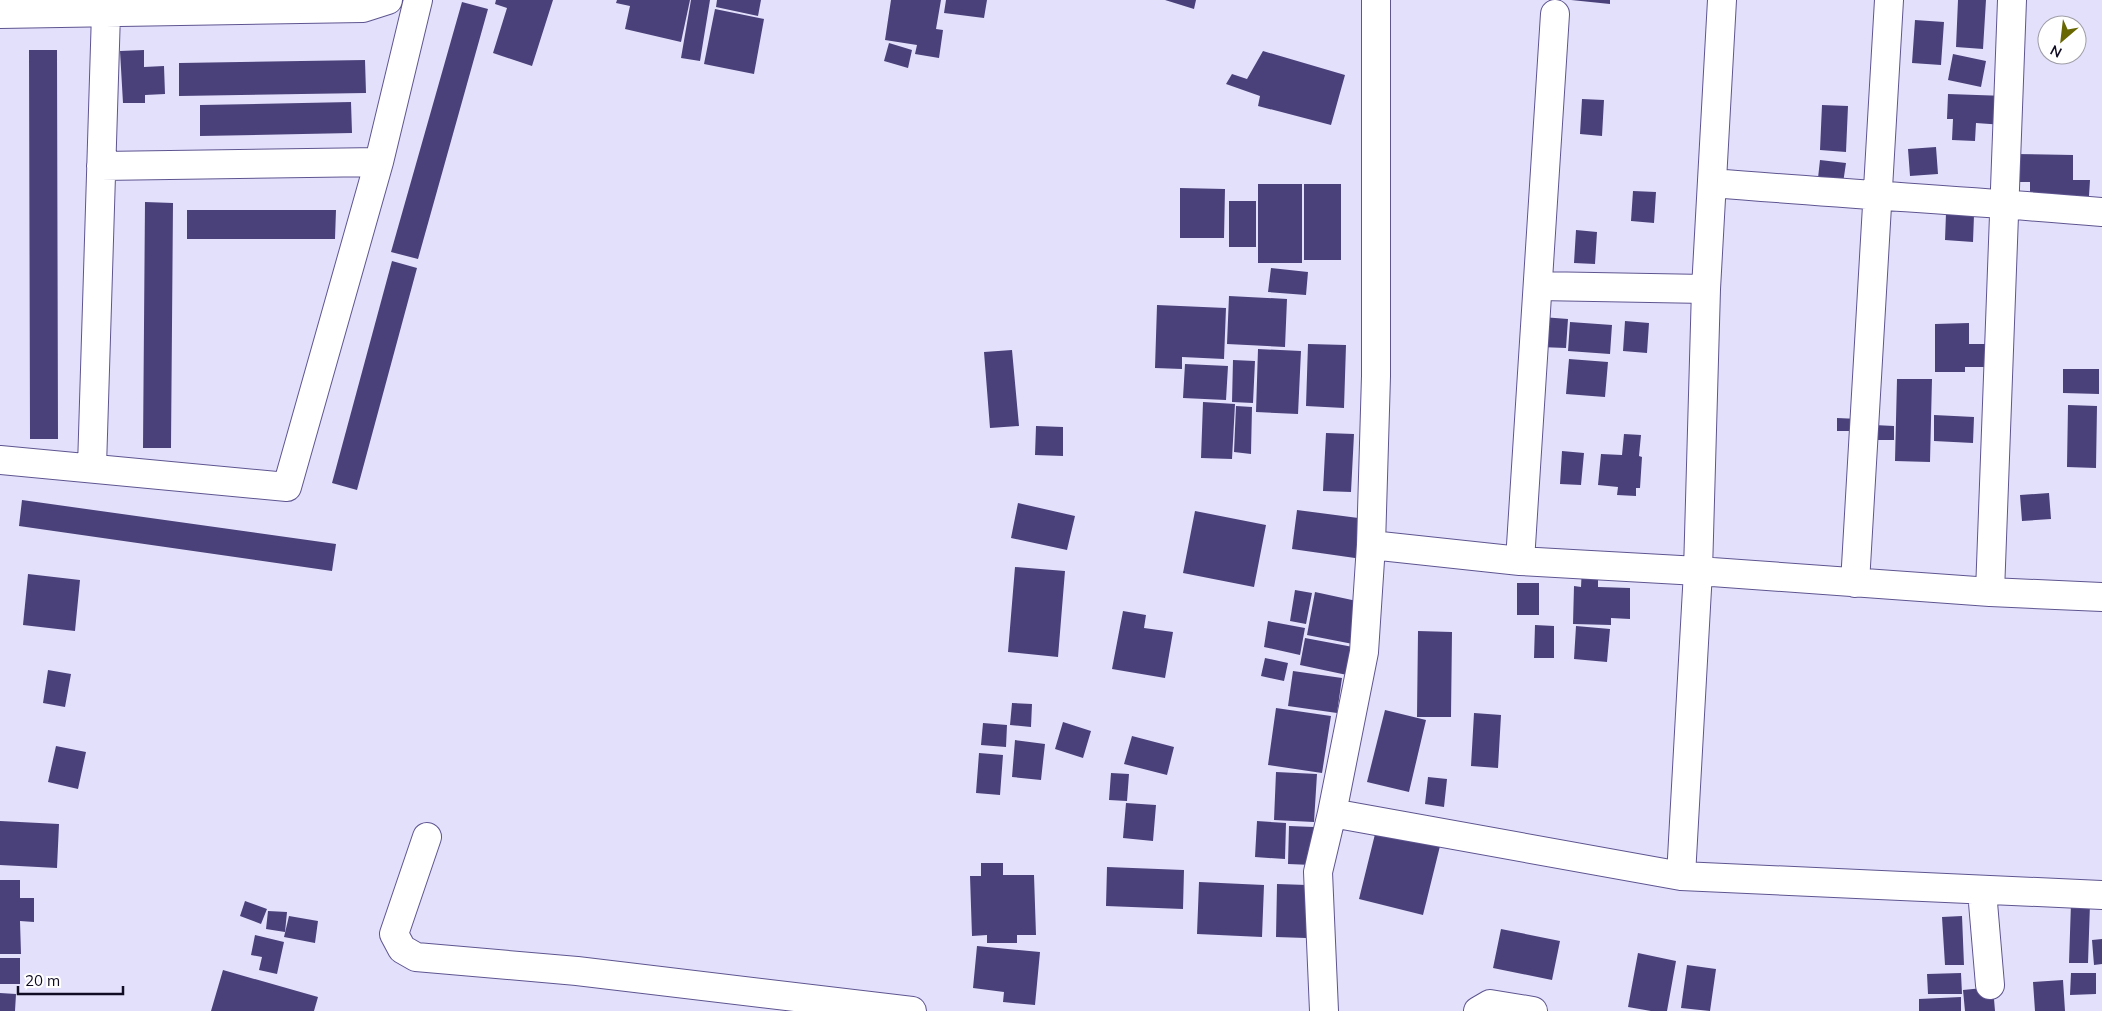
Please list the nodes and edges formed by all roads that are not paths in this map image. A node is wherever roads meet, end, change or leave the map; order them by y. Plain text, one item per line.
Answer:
1 (388, 0) edge
2 (418, 0) edge
3 (1376, 0) edge
4 (1722, 0) edge
5 (1889, 0) edge
6 (2012, 0) edge
7 (56, 7) edge
8 (106, 13) junction
9 (0, 14) edge
10 (1555, 14) dead end
11 (379, 162) junction
12 (101, 166) junction
13 (1713, 183) junction
14 (1876, 197) junction
15 (2004, 204) junction
16 (2102, 212) edge
17 (1538, 286) junction
18 (1706, 289) junction
19 (0, 460) edge
20 (92, 466) junction
21 (1371, 545) junction
22 (1520, 561) junction
23 (1698, 571) junction
24 (1854, 583) junction
25 (1990, 592) junction
26 (2102, 597) edge
27 (1332, 812) junction
28 (428, 837) dead end
29 (1681, 876) junction
30 (1982, 891) junction
31 (2102, 895) edge
32 (1990, 985) dead end
33 (856, 1008) edge
34 (912, 1011) edge
35 (1324, 1011) edge
36 (1478, 1011) edge
37 (1533, 1011) edge

1 - 8 street
2 - 11 street
3 - 21 street
4 - 13 street
5 - 14 street
6 - 15 street
7 - 8 street
7 - 9 street
8 - 12 street
10 - 17 street
11 - 12 street
11 - 20 street
12 - 20 street
13 - 14 street
13 - 18 street
14 - 15 street
14 - 24 street
15 - 16 street
15 - 25 street
17 - 18 street
17 - 22 street
18 - 23 street
19 - 20 street
21 - 22 street
21 - 27 street
22 - 23 street
23 - 24 street
23 - 29 street
24 - 25 street
25 - 26 street
27 - 29 street
27 - 35 street
28 - 33 street
29 - 30 street
30 - 31 street
30 - 32 street
33 - 34 street
36 - 37 street

